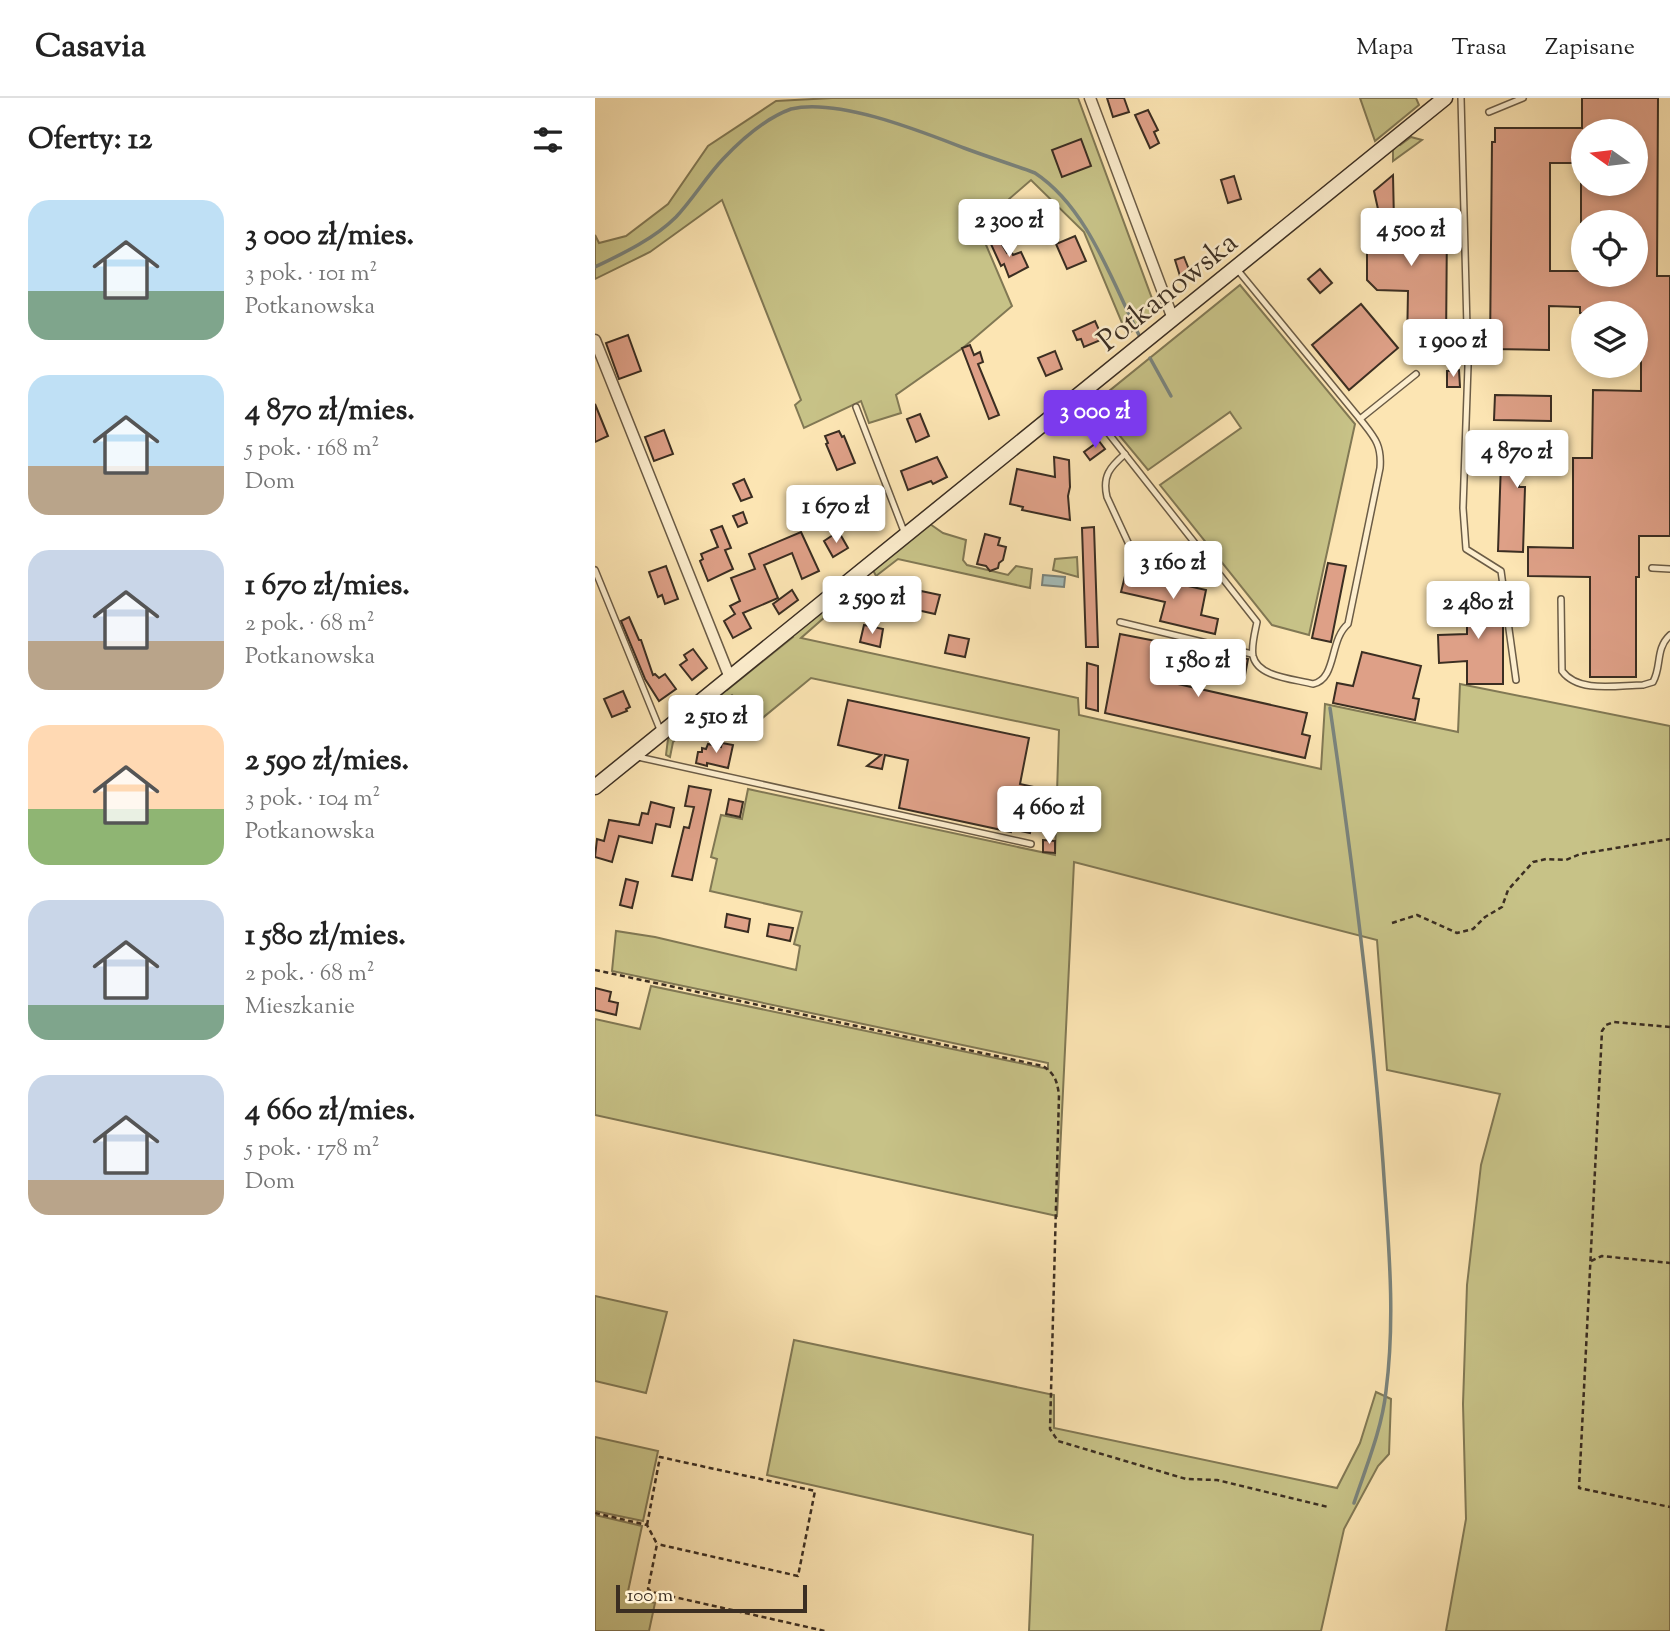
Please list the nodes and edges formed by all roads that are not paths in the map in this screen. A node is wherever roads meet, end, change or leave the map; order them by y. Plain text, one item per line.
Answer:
1 (1090, 98) edge
2 (1445, 98) edge
3 (1461, 98) edge
4 (1523, 98) edge
5 (1489, 112) dead end
6 (1236, 268) junction
7 (1173, 319) junction
8 (595, 340) edge
9 (1416, 374) dead end
10 (1079, 396) junction
11 (856, 407) dead end
12 (1360, 419) junction
13 (1125, 454) junction
14 (906, 536) junction
15 (1138, 564) dead end
16 (1652, 568) dead end
17 (1670, 569) edge
18 (595, 570) edge
19 (1561, 599) dead end
20 (1120, 622) dead end
21 (1670, 635) edge
22 (1252, 654) junction
23 (730, 678) junction
24 (1516, 680) dead end
25 (661, 733) junction
26 (633, 756) junction
27 (595, 787) edge
28 (1031, 844) dead end

1 - 7 street
2 - 6 street, Potkanowska
3 - 24 lane
4 - 5 lane
6 - 7 street, Potkanowska
6 - 12 lane
7 - 10 street, Potkanowska
8 - 23 street
9 - 12 lane
10 - 13 lane
10 - 14 street, Potkanowska
11 - 14 lane
12 - 22 lane
13 - 15 lane
13 - 22 lane
14 - 23 street, Potkanowska
16 - 17 lane
18 - 25 lane
19 - 21 lane
20 - 22 lane
23 - 25 street, Potkanowska
25 - 26 street, Potkanowska
26 - 27 street, Potkanowska
26 - 28 lane

